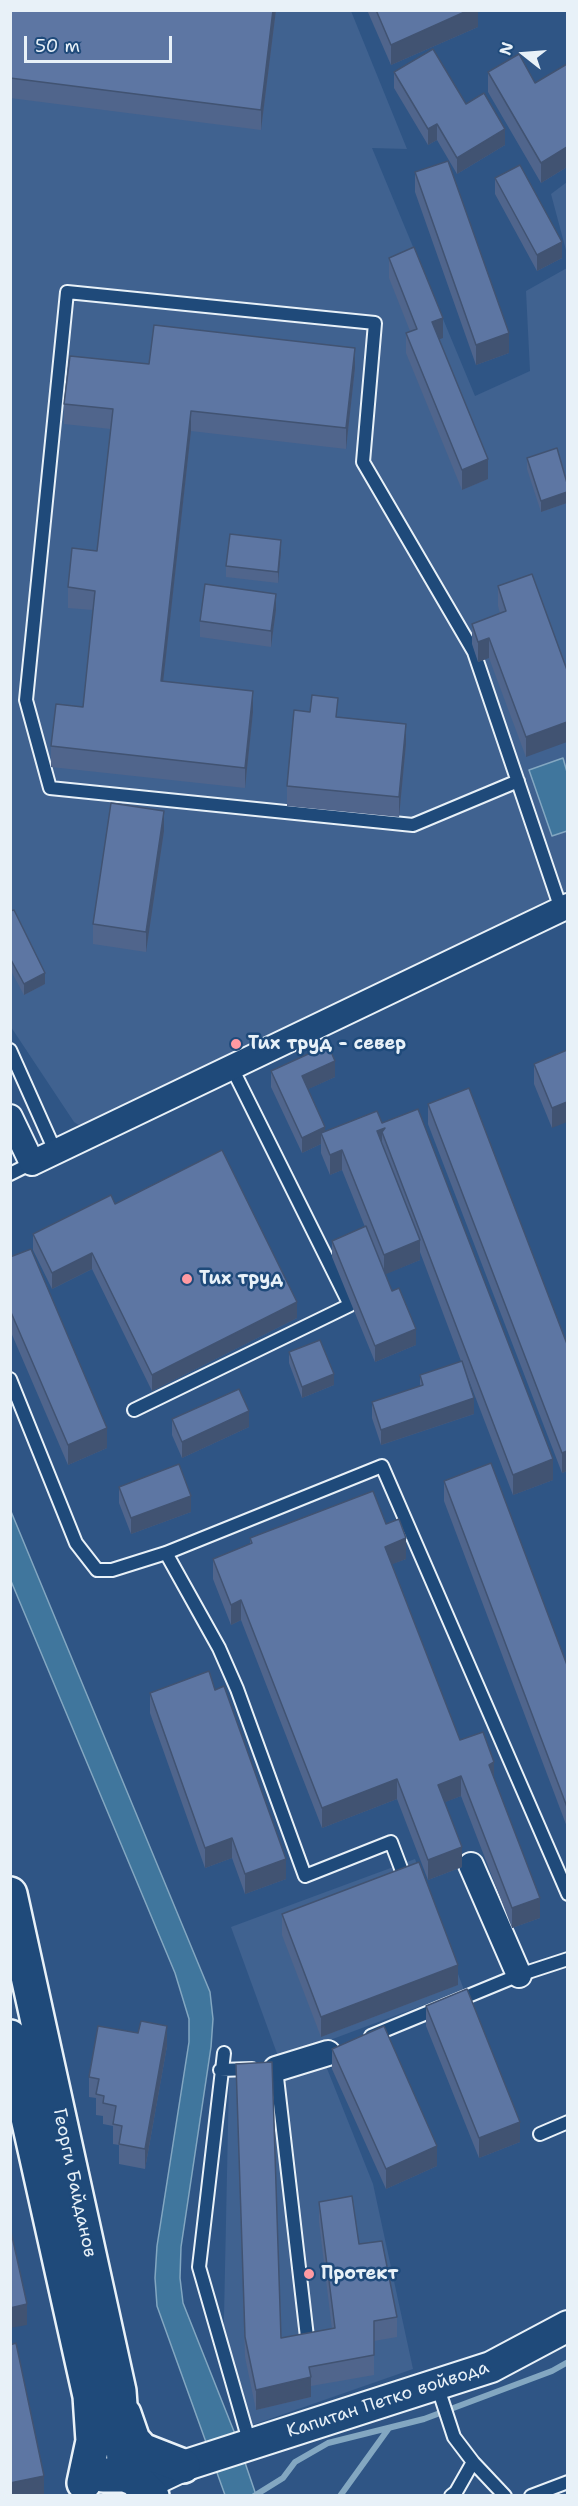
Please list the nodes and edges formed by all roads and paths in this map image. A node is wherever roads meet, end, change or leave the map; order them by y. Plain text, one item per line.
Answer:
1 (518, 781) junction
2 (564, 907) edge
3 (10, 1050) edge
4 (232, 1068) junction
5 (10, 1118) edge
6 (56, 1153) junction
7 (21, 1168) edge
8 (10, 1378) edge
9 (134, 1410) dead end
10 (166, 1553) junction
11 (471, 1865) dead end
12 (402, 1871) edge
13 (10, 1894) edge
14 (567, 1894) edge
15 (567, 1959) edge
16 (519, 1975) junction
17 (10, 2037) edge
18 (360, 2040) edge
19 (334, 2051) edge
20 (224, 2053) dead end
21 (276, 2069) junction
22 (220, 2070) junction
23 (567, 2122) edge
24 (540, 2134) dead end
25 (567, 2326) edge
26 (308, 2337) edge
27 (441, 2397) junction
28 (121, 2403) junction
29 (250, 2445) junction
30 (473, 2462) junction
31 (193, 2464) junction
32 (567, 2482) edge
33 (147, 2488) edge
34 (75, 2491) edge
35 (451, 2496) edge
36 (505, 2496) edge
37 (531, 2496) edge

1 - 1 lane
1 - 2 lane
2 - 4 street
3 - 6 lane
4 - 6 street
4 - 9 lane
5 - 7 street
6 - 7 street
8 - 10 lane
10 - 12 lane
10 - 14 lane
11 - 16 street
13 - 28 main road, Георги Байданов
15 - 16 lane
16 - 18 lane
17 - 34 main road, Георги Байданов
19 - 21 street
20 - 22 lane
21 - 22 lane
21 - 26 lane
22 - 29 lane
23 - 24 lane
25 - 27 street, Капитан Петко войвода
27 - 29 street, Капитан Петко войвода
27 - 30 lane
28 - 31 main road
28 - 33 main road, Георги Байданов
29 - 31 street, Капитан Петко войвода
30 - 35 lane
30 - 36 lane
31 - 33 street, Капитан Петко войвода
32 - 37 lane
33 - 34 main road

